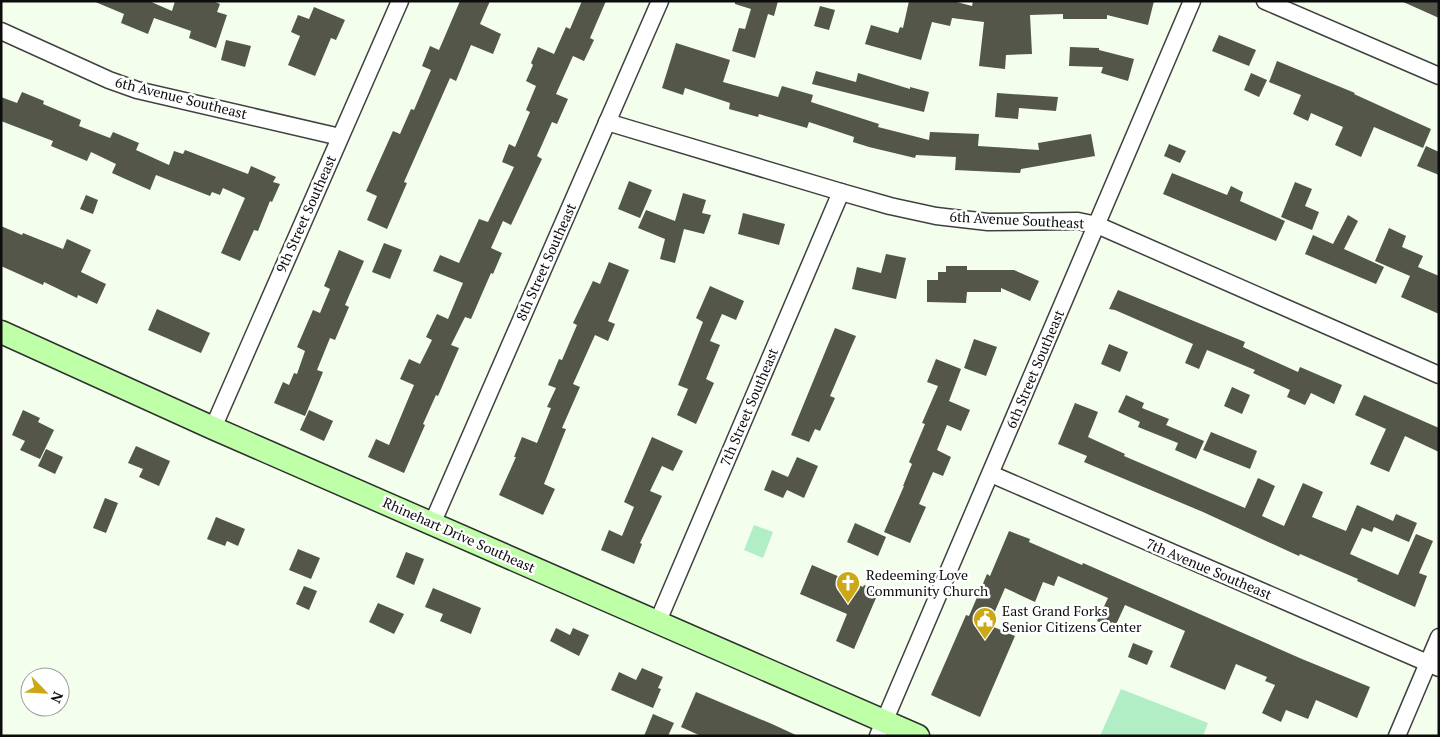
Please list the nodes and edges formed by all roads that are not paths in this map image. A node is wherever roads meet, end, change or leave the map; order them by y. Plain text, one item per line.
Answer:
1 (400, 1) edge
2 (660, 1) edge
3 (1192, 1) edge
4 (1265, 1) edge
5 (1, 31) edge
6 (1439, 76) edge
7 (607, 122) junction
8 (340, 137) junction
9 (841, 192) junction
10 (1097, 226) junction
11 (1, 332) edge
12 (1439, 375) edge
13 (213, 428) junction
14 (991, 474) junction
15 (432, 524) junction
16 (658, 621) junction
17 (1439, 637) edge
18 (1433, 666) edge
19 (881, 728) edge
20 (918, 736) edge
21 (1397, 736) edge

1 - 8 street, 9th Street Southeast
2 - 7 street, 8th Street Southeast
3 - 10 street, 6th Street Southeast
4 - 6 street
5 - 8 street, 6th Avenue Southeast
7 - 9 street, 6th Avenue Southeast
7 - 15 street, 8th Street Southeast
8 - 13 street, 9th Street Southeast
9 - 10 street, 6th Avenue Southeast
9 - 16 street, 7th Street Southeast
10 - 12 street, 6th Avenue Southeast
10 - 14 street, 6th Street Southeast
11 - 13 street, Rhinehart Drive Southeast
13 - 15 street, Rhinehart Drive Southeast
14 - 18 street, 7th Avenue Southeast
14 - 19 street, 6th Street Southeast
15 - 16 street, Rhinehart Drive Southeast
16 - 19 street, Rhinehart Drive Southeast
17 - 18 street
18 - 21 street
19 - 20 street, Rhinehart Drive Southeast

